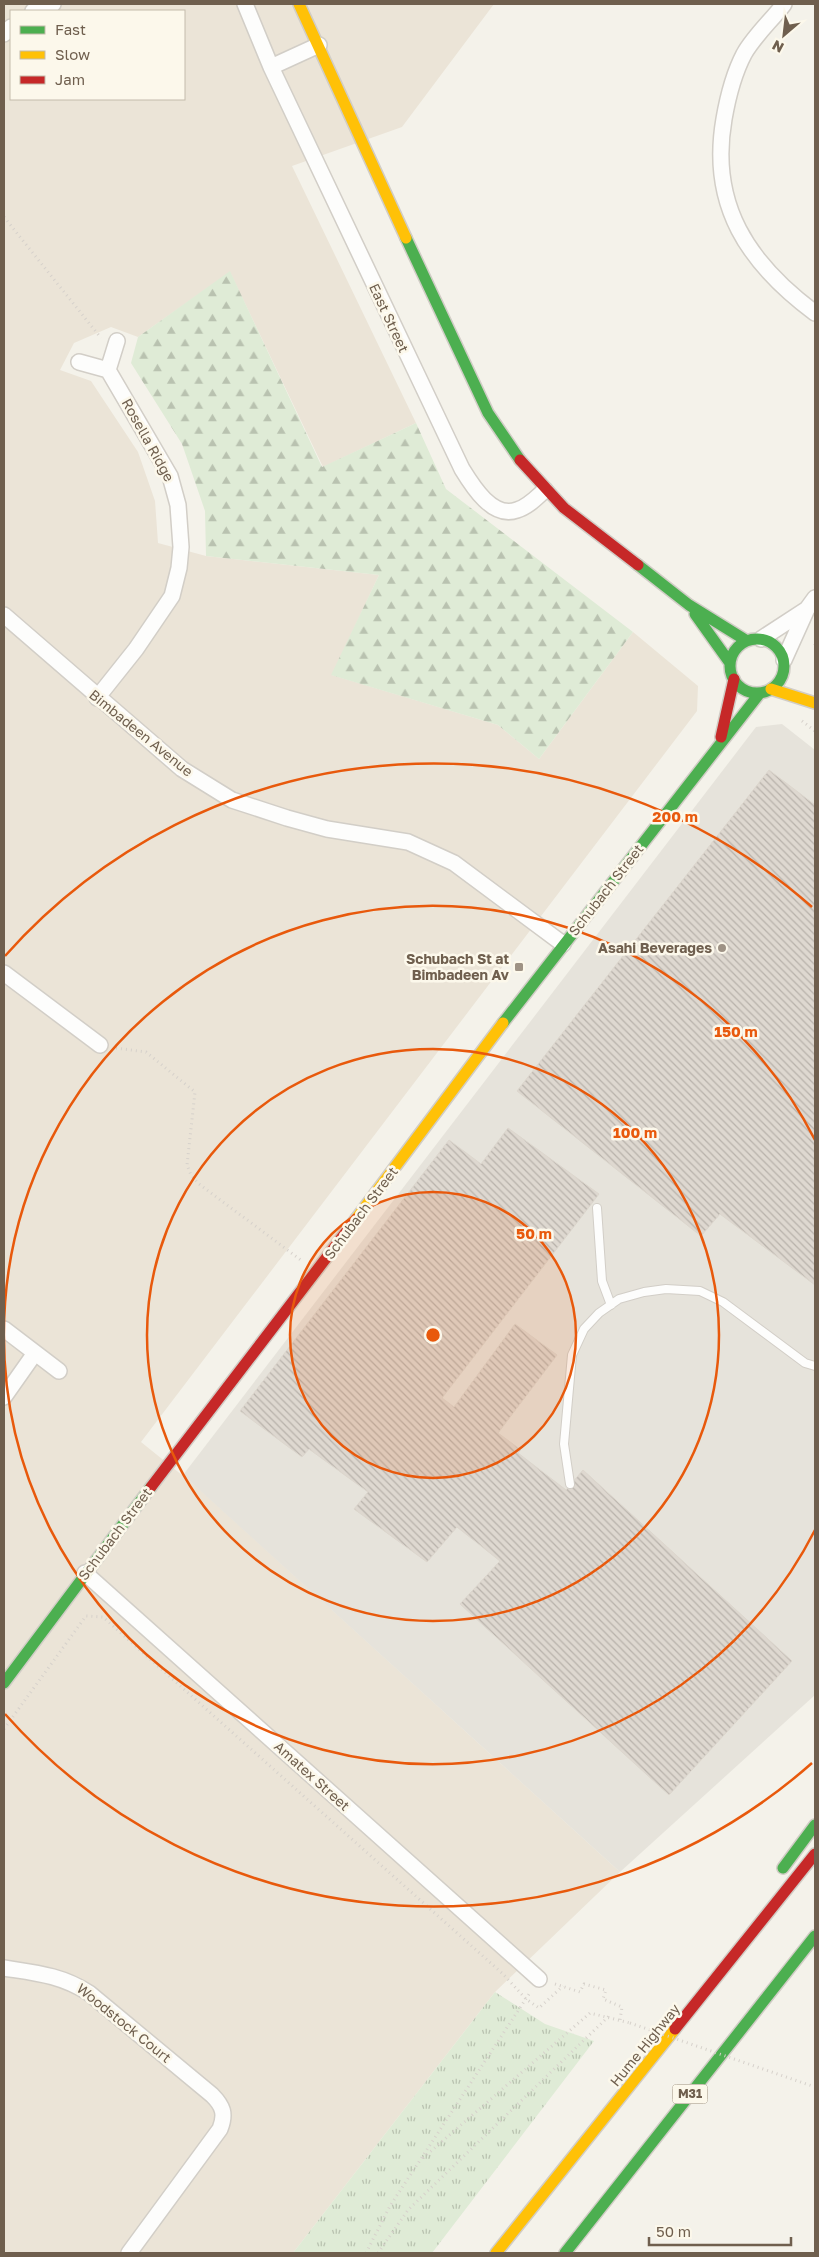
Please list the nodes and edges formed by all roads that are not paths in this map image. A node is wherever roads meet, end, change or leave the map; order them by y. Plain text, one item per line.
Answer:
1 (53, 4) edge
2 (245, 4) edge
3 (299, 4) edge
4 (784, 4) edge
5 (37, 10) edge
6 (319, 45) junction
7 (271, 67) junction
8 (815, 313) edge
9 (115, 346) road end
10 (79, 362) dead end
11 (108, 370) junction
12 (546, 490) junction
13 (811, 604) edge
14 (690, 605) junction
15 (4, 615) edge
16 (754, 640) junction
17 (730, 664) junction
18 (789, 674) junction
19 (734, 679) junction
20 (765, 691) junction
21 (97, 698) junction
22 (815, 702) edge
23 (720, 744) junction
24 (563, 944) junction
25 (4, 973) edge
26 (100, 1046) road end
27 (597, 1208) dead end
28 (612, 1304) junction
29 (4, 1329) edge
30 (36, 1353) junction
31 (815, 1366) edge
32 (59, 1371) dead end
33 (4, 1396) edge
34 (570, 1484) dead end
35 (85, 1573) junction
36 (4, 1683) edge
37 (815, 1825) edge
38 (815, 1854) edge
39 (773, 1881) dead end
40 (815, 1936) edge
41 (4, 1968) edge
42 (539, 1979) road end
43 (683, 2000) dead end
44 (706, 2093) dead end
45 (588, 2141) junction
46 (129, 2253) edge
47 (496, 2253) edge
48 (565, 2253) edge
49 (571, 2253) edge

1 - 5 street
2 - 7 street, East Street
3 - 6 main road
4 - 8 street
6 - 7 street
6 - 12 main road
7 - 12 street, East Street
9 - 11 street
10 - 11 street
11 - 21 street, Rosella Ridge
12 - 14 main road
13 - 16 street
13 - 18 street
14 - 16 main road
14 - 17 main road
15 - 21 street, Bimbadeen Avenue
16 - 17 main road
16 - 18 main road
17 - 19 main road
18 - 20 main road
18 - 22 main road
19 - 20 main road
19 - 23 main road, Schubach Street
20 - 22 main road
20 - 23 main road, Schubach Street
21 - 24 street, Bimbadeen Avenue
23 - 24 main road, Schubach Street
24 - 35 main road, Schubach Street
25 - 26 street
27 - 28 lane
28 - 31 lane
28 - 34 lane
29 - 30 street
30 - 32 street
30 - 33 street
35 - 36 main road, Schubach Street
35 - 42 street, Amatex Street
37 - 39 main road
38 - 45 main road, Hume Highway
40 - 48 main road, M31
41 - 46 street, Woodstock Court
43 - 45 main road
44 - 49 main road
45 - 47 main road, Hume Highway

